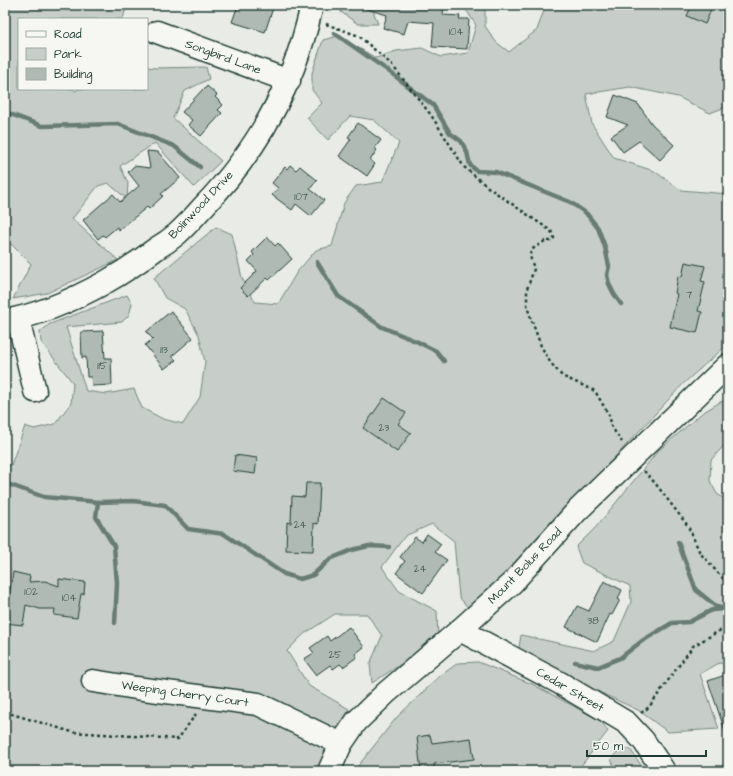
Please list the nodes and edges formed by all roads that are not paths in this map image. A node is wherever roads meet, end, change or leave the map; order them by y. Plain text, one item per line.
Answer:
1 (312, 5) edge
2 (157, 32) dead end
3 (289, 81) junction
4 (12, 320) edge
5 (728, 365) edge
6 (35, 391) dead end
7 (460, 630) junction
8 (93, 681) dead end
9 (341, 744) junction
10 (329, 771) edge
11 (664, 771) edge

1 - 3 street, Bolinwood Drive
2 - 3 street, Songbird Lane
3 - 4 street, Bolinwood Drive
4 - 6 street
5 - 7 street, Mount Bolus Road
7 - 9 street, Mount Bolus Road
7 - 11 street, Cedar Street
8 - 9 street, Weeping Cherry Court
9 - 10 street, Mount Bolus Road

